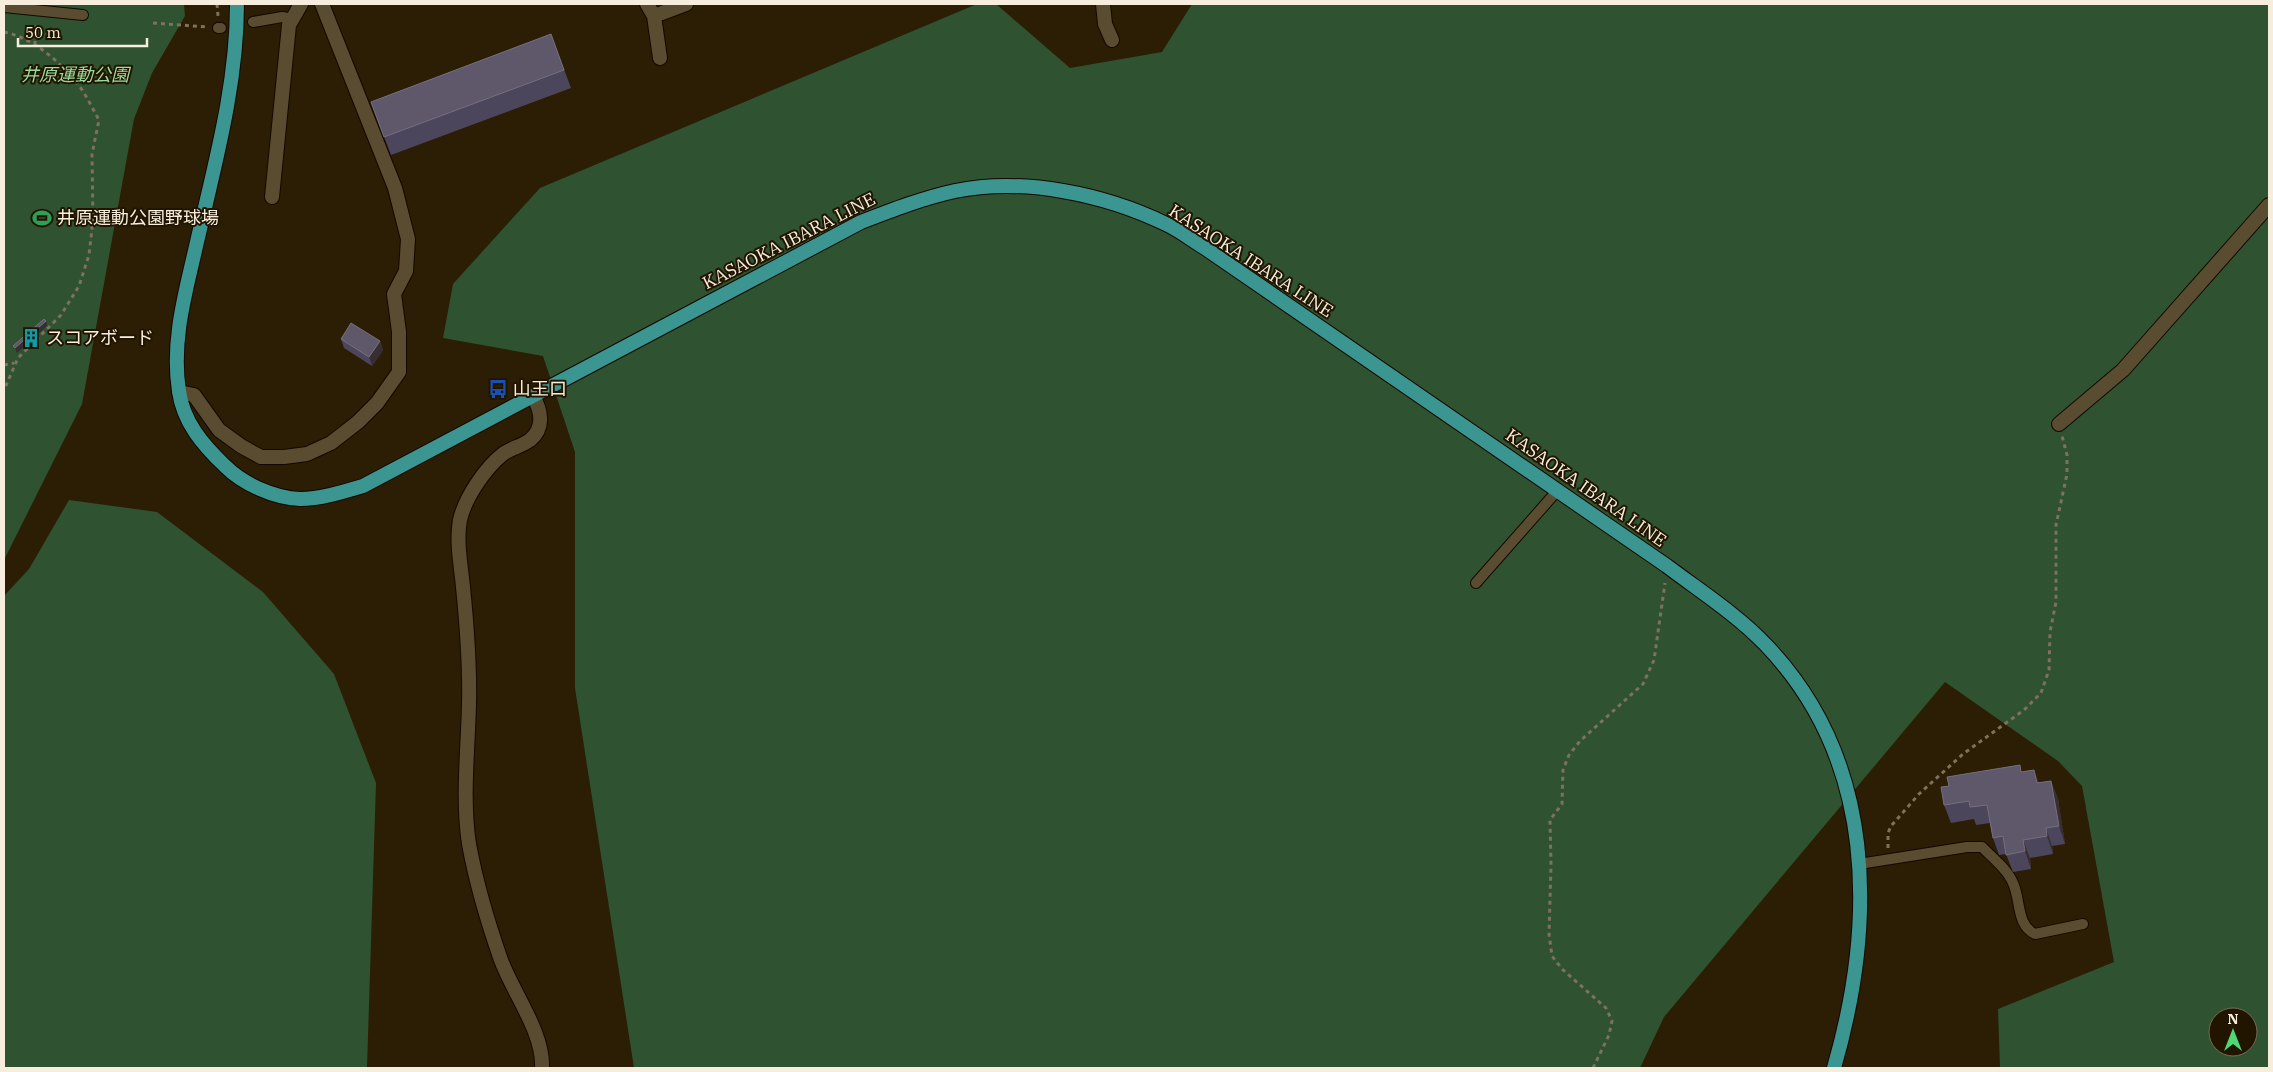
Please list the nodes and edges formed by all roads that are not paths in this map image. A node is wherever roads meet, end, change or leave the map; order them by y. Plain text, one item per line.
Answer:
1 (237, 4) edge
2 (301, 4) edge
3 (322, 4) edge
4 (686, 4) edge
5 (1103, 4) edge
6 (4, 7) edge
7 (650, 10) edge
8 (83, 15) dead end
9 (294, 19) junction
10 (253, 22) dead end
11 (1112, 40) dead end
12 (660, 58) dead end
13 (272, 197) dead end
14 (2269, 205) edge
15 (179, 392) junction
16 (533, 396) junction
17 (2059, 424) road end
18 (1557, 491) junction
19 (1476, 583) dead end
20 (1859, 857) junction
21 (2083, 924) dead end
22 (542, 1068) edge
23 (1834, 1068) edge

1 - 15 main road, KASAOKA IBARA LINE
2 - 9 street
3 - 15 street
4 - 7 street
5 - 11 street
6 - 8 lane
7 - 12 street
9 - 10 lane
9 - 13 street
14 - 17 street
15 - 16 main road, KASAOKA IBARA LINE
16 - 18 main road, KASAOKA IBARA LINE
16 - 22 street
18 - 19 lane
18 - 20 main road, KASAOKA IBARA LINE
20 - 21 lane
20 - 23 main road, KASAOKA IBARA LINE

